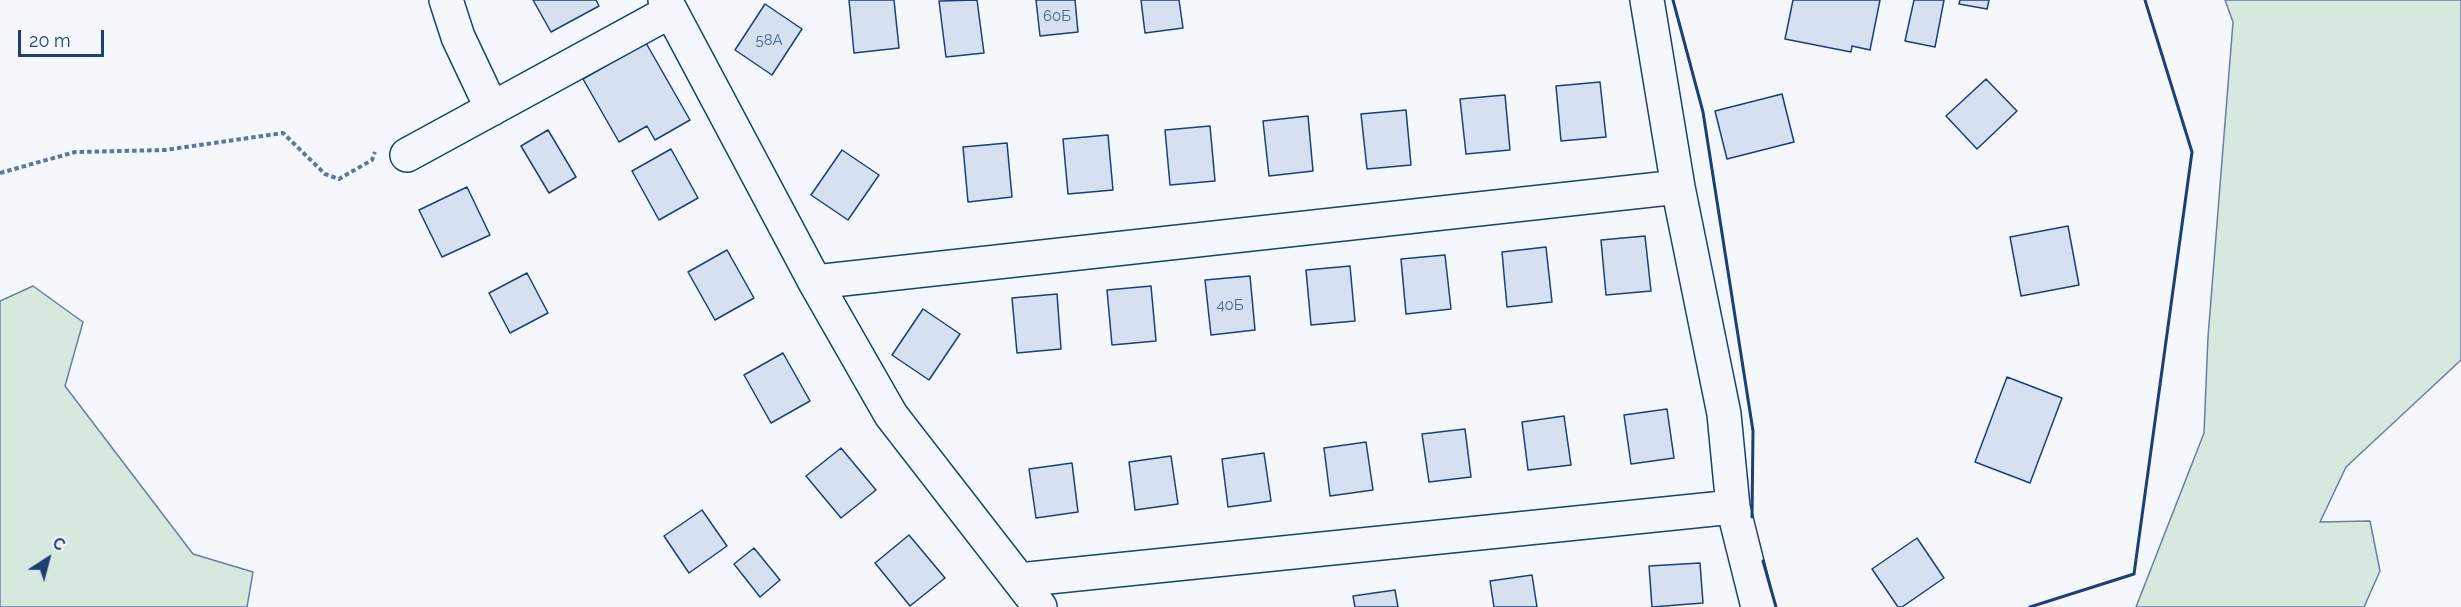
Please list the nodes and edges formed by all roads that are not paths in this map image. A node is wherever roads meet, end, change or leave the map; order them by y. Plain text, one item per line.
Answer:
1 (446, 0) edge
2 (1647, 0) edge
3 (668, 6) edge
4 (492, 108) junction
5 (392, 150) road end
6 (1678, 187) junction
7 (815, 282) junction
8 (1733, 507) junction
9 (1019, 580) junction
10 (1040, 607) edge
11 (1758, 607) edge

1 - 4 street
2 - 6 street
3 - 4 street
3 - 7 street
4 - 5 street
6 - 7 street
6 - 8 street
7 - 9 street
8 - 9 street
8 - 11 street
9 - 10 street

